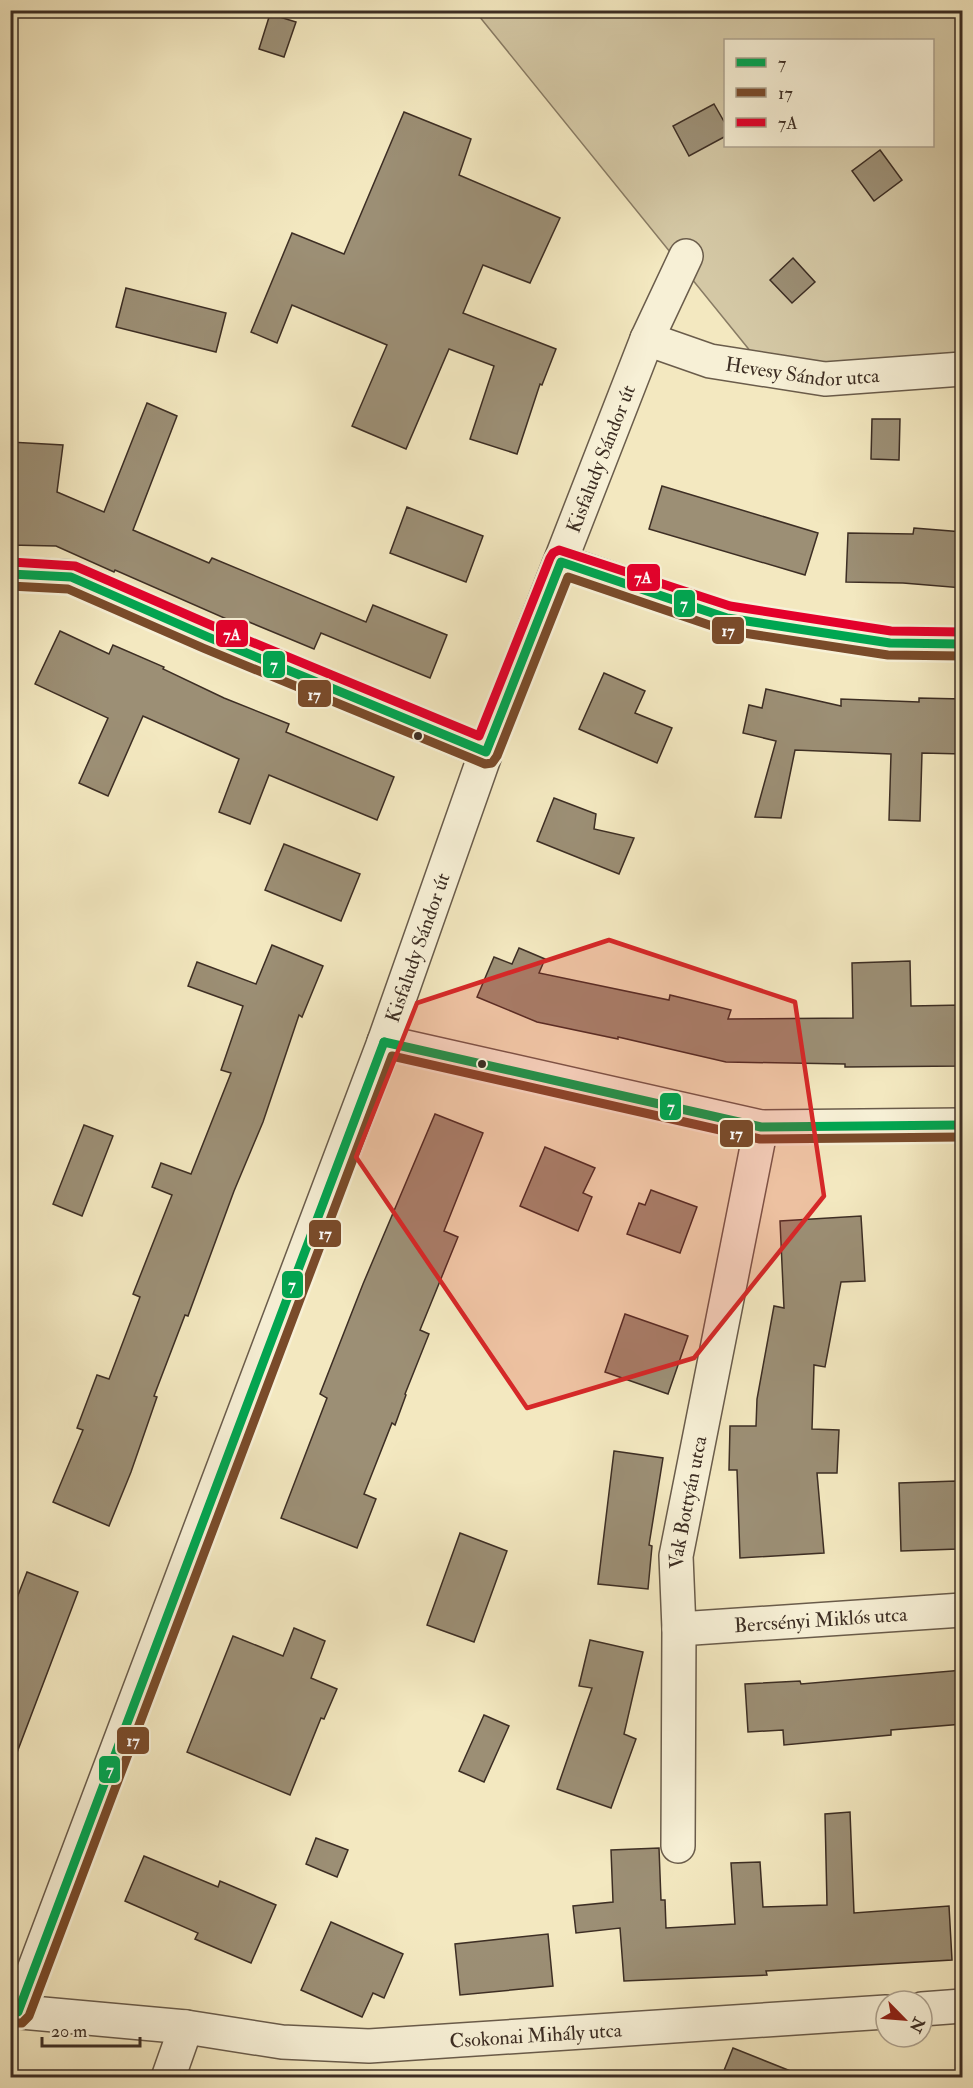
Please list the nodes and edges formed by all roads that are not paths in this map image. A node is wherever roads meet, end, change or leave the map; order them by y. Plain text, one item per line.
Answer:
1 (686, 256) dead end
2 (647, 339) junction
3 (963, 369) edge
4 (561, 562) junction
5 (10, 574) edge
6 (963, 644) edge
7 (486, 752) junction
8 (384, 1042) junction
9 (963, 1125) edge
10 (761, 1127) junction
11 (963, 1610) edge
12 (679, 1629) junction
13 (678, 1846) dead end
14 (963, 2006) edge
15 (934, 2008) edge
16 (14, 2011) edge
17 (874, 2013) edge
18 (186, 2027) junction
19 (168, 2078) edge

1 - 2 street, Kisfaludy Sándor út
2 - 3 street, Hevesy Sándor utca
2 - 4 street, Kisfaludy Sándor út
4 - 6 street
4 - 7 street, Kisfaludy Sándor út
5 - 7 street
7 - 8 street, Kisfaludy Sándor út
8 - 10 street
8 - 16 street, Kisfaludy Sándor út
9 - 10 street
10 - 12 street, Vak Bottyán utca
11 - 12 street, Bercsényi Miklós utca
12 - 13 street, Vak Bottyán utca
14 - 15 street
16 - 18 street, Csokonai Mihály utca
17 - 18 street, Csokonai Mihály utca
18 - 19 street

